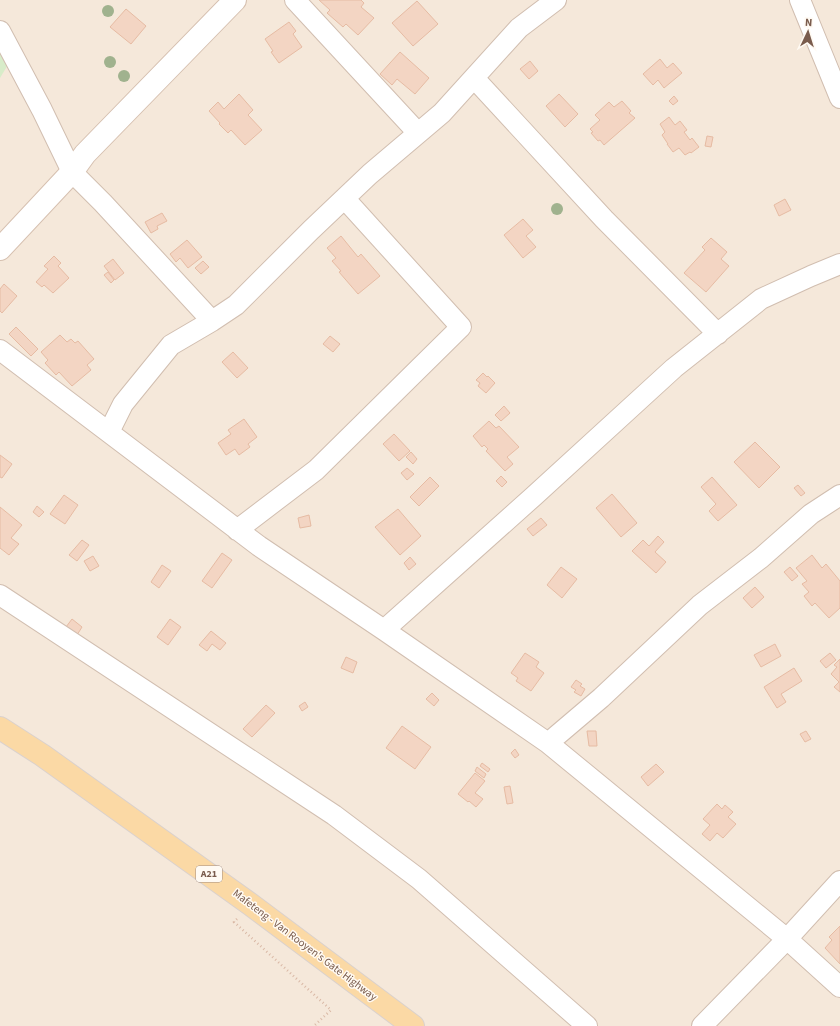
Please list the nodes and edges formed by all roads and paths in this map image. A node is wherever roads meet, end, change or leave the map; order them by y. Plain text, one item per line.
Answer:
1 (235, 0) edge
2 (295, 0) edge
3 (556, 0) edge
4 (800, 0) edge
5 (0, 31) edge
6 (474, 78) junction
7 (840, 98) edge
8 (418, 133) junction
9 (72, 172) junction
10 (344, 199) junction
11 (0, 249) edge
12 (840, 264) edge
13 (212, 321) junction
14 (718, 334) junction
15 (0, 350) edge
16 (110, 432) junction
17 (840, 495) edge
18 (237, 530) junction
19 (0, 595) edge
20 (384, 630) junction
21 (0, 728) edge
22 (548, 743) junction
23 (840, 881) edge
24 (250, 904) junction
25 (787, 939) junction
26 (840, 987) edge
27 (314, 1026) edge
28 (413, 1026) edge
29 (587, 1026) edge
30 (702, 1026) edge

1 - 9 street
2 - 8 street
3 - 6 street
4 - 7 street
5 - 9 street
6 - 8 street
6 - 14 street
8 - 10 street
9 - 11 street
9 - 13 street
10 - 13 street
10 - 18 street
12 - 14 street
13 - 16 street
14 - 20 street
15 - 16 street
16 - 18 street
17 - 22 street
18 - 20 street
19 - 29 street
20 - 22 street
21 - 24 main road, Mafeteng - Van Rooyen's Gate Highway / A21
22 - 25 street
23 - 25 street
24 - 27 path
24 - 28 main road, Mafeteng - Van Rooyen's Gate Highway / A21
25 - 26 street
25 - 30 street

